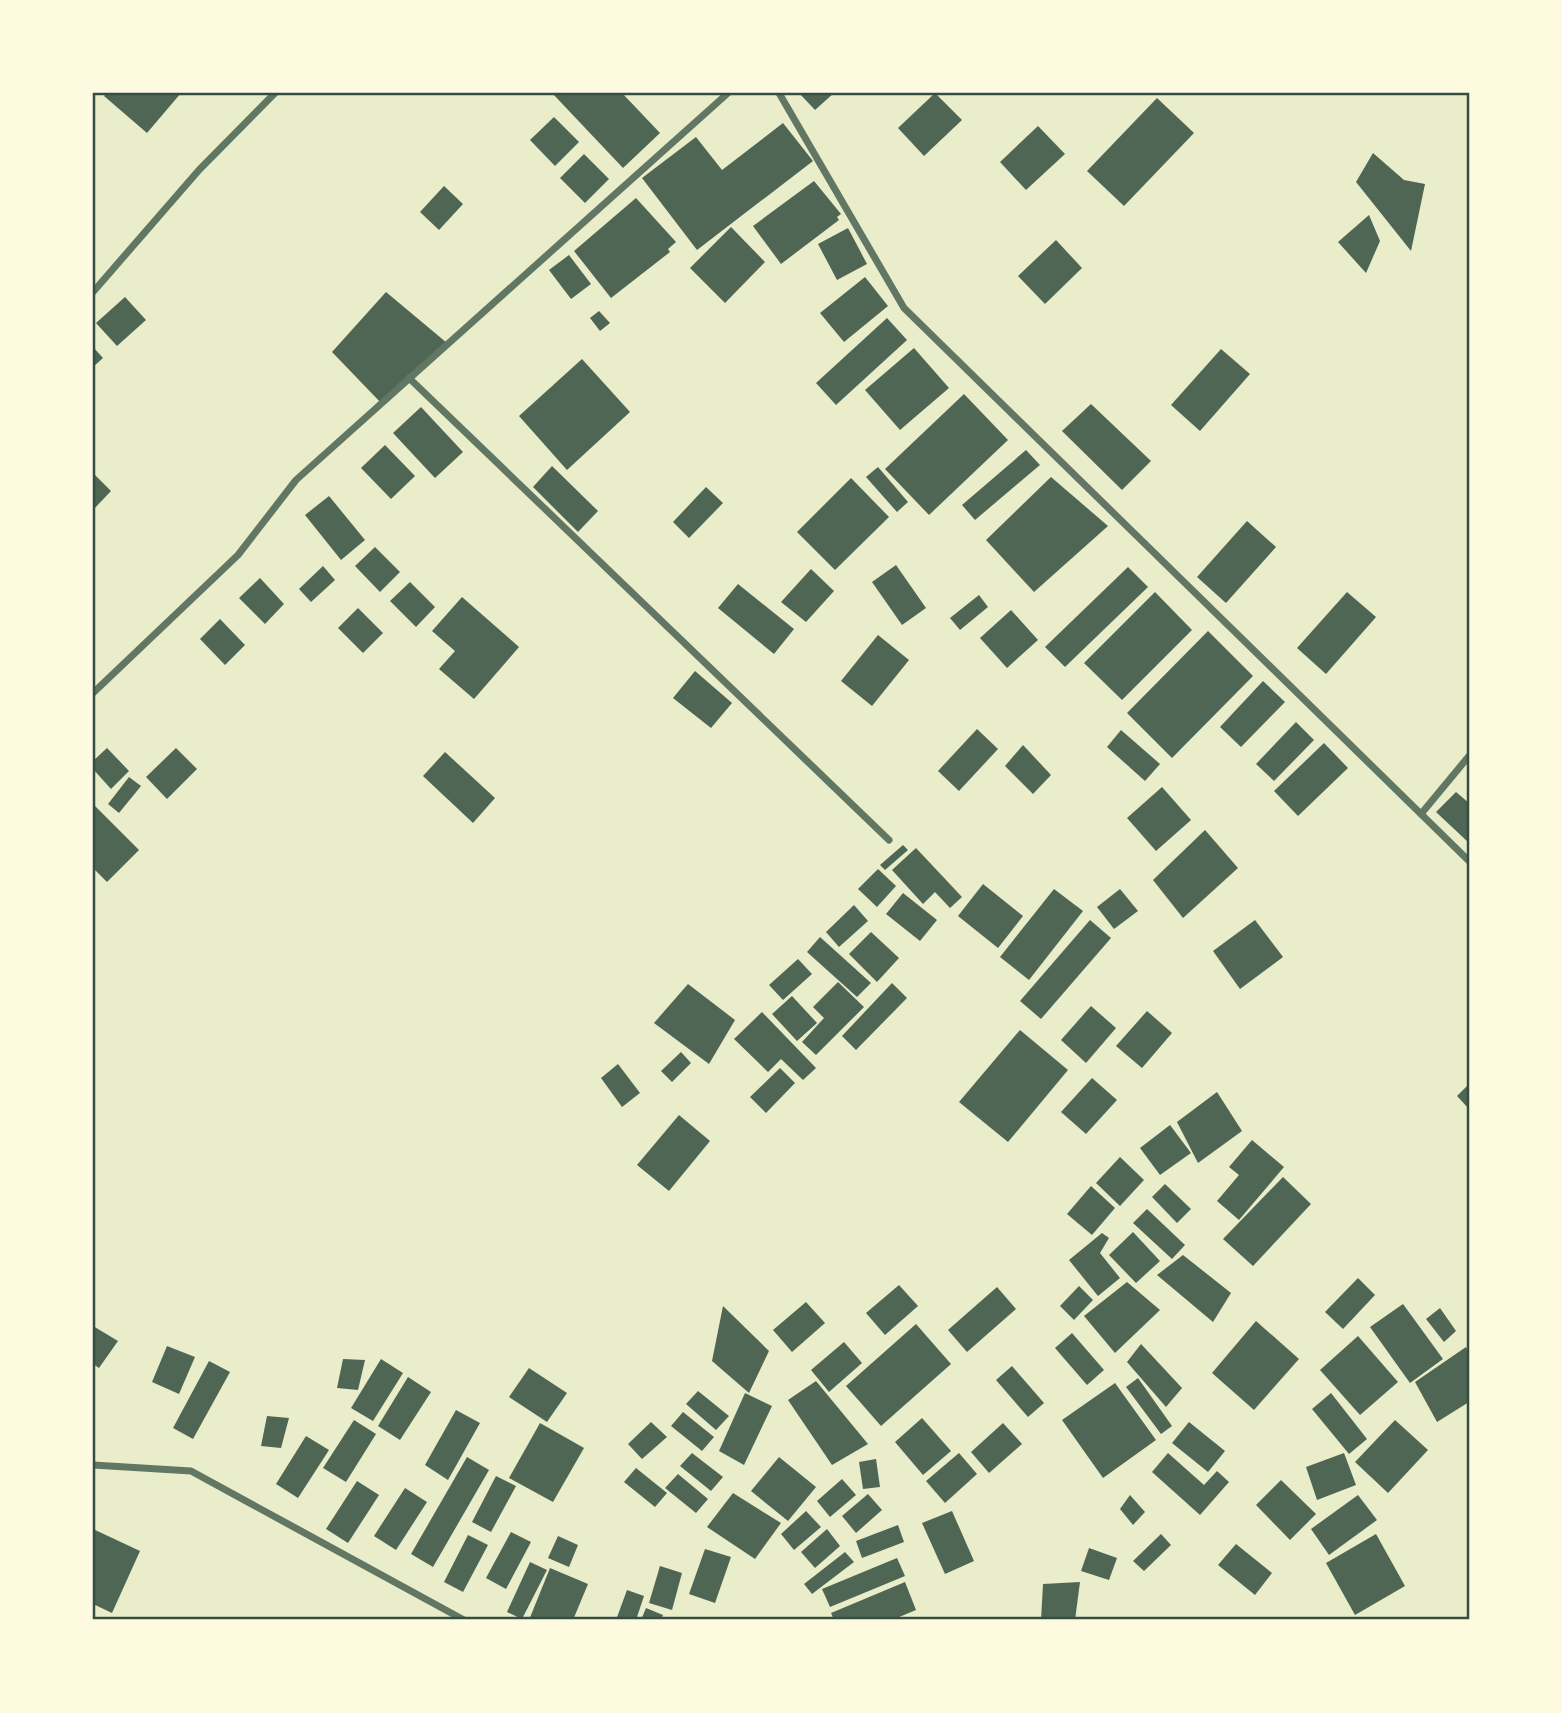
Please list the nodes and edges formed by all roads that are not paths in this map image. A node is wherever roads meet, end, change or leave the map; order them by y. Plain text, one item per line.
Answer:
1 (275, 93) edge
2 (728, 93) edge
3 (779, 93) edge
4 (93, 292) edge
5 (409, 379) junction
6 (93, 694) edge
7 (1469, 756) edge
8 (1421, 814) junction
9 (889, 840) dead end
10 (1469, 861) edge
11 (93, 1465) edge
12 (464, 1620) edge

1 - 4 street
2 - 5 street
3 - 8 street
5 - 6 street
5 - 9 street
7 - 8 street
8 - 10 street
11 - 12 street

